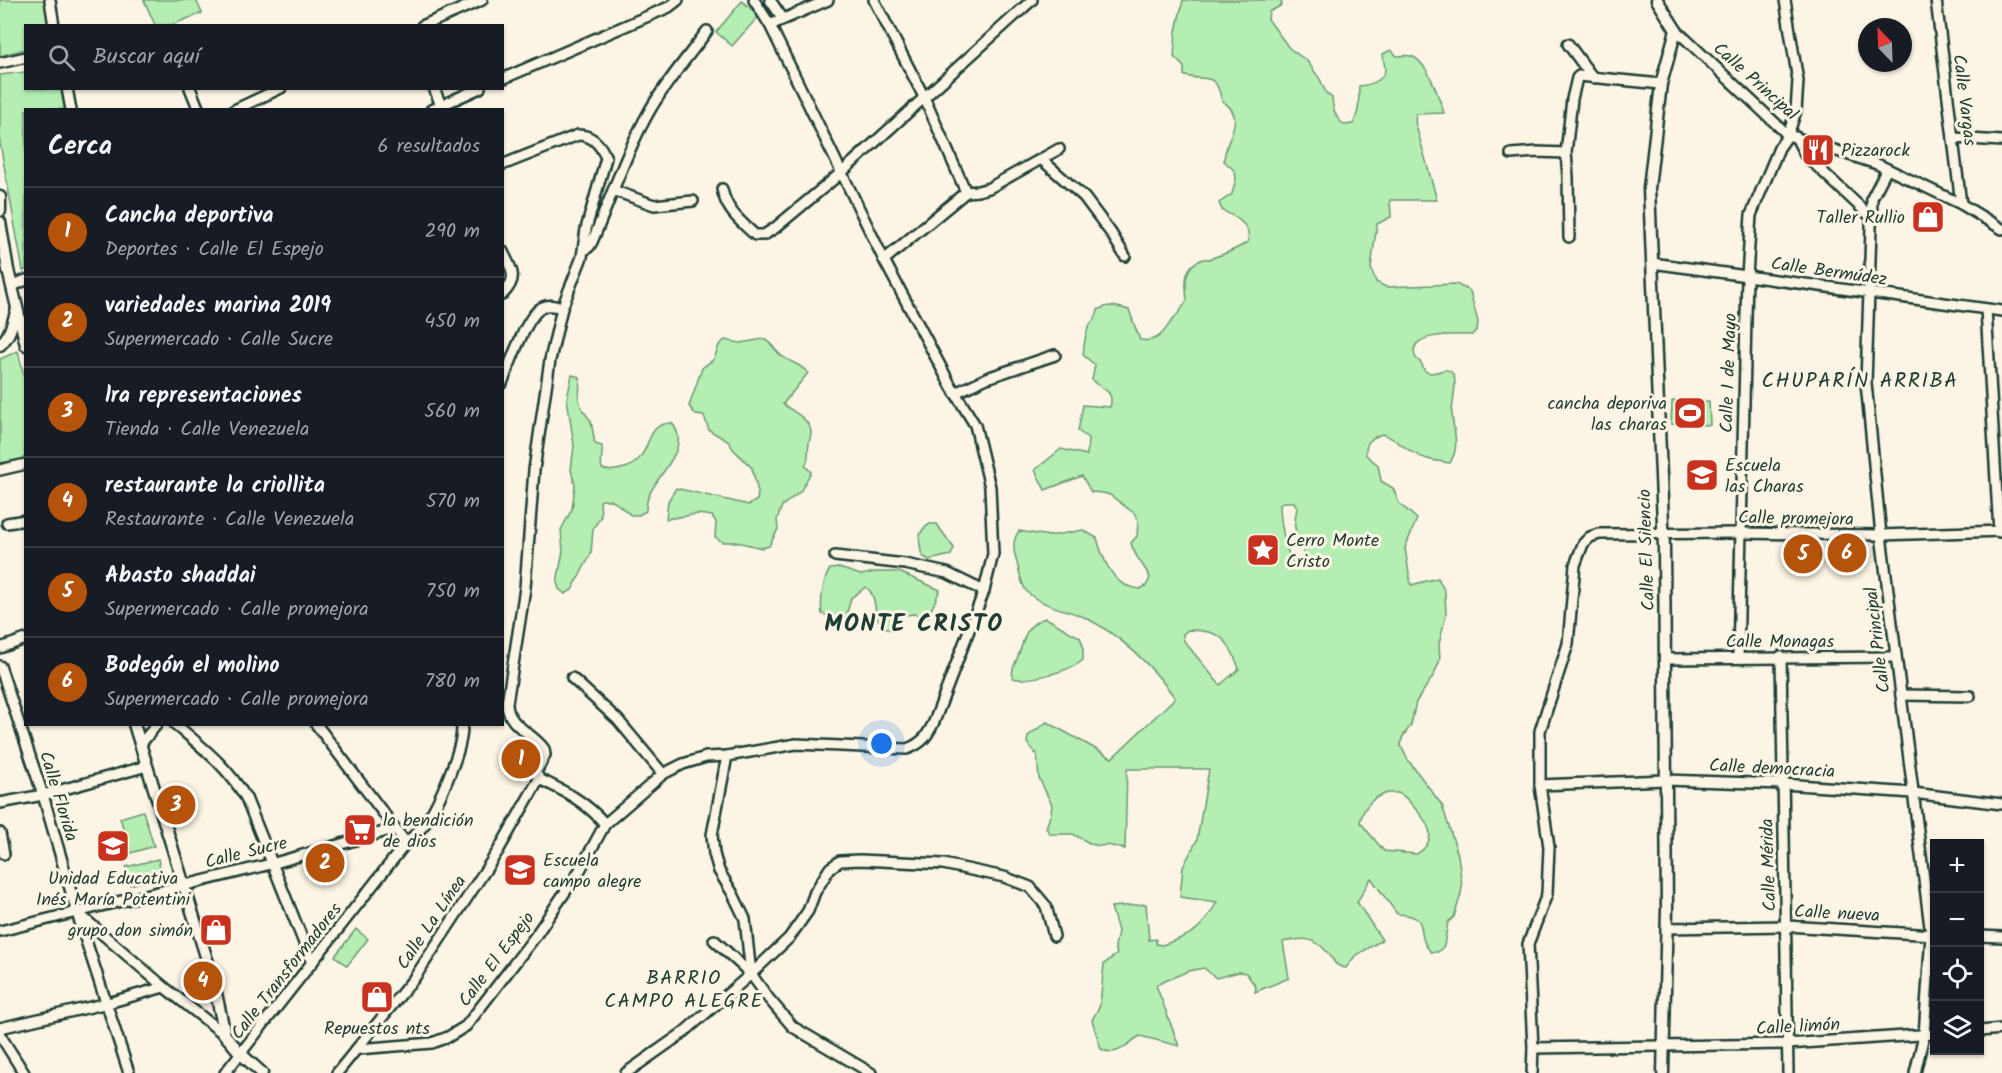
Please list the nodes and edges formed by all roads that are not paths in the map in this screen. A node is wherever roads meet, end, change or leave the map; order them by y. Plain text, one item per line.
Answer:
1 (50, 0) edge
2 (482, 0) edge
3 (678, 0) edge
4 (755, 0) edge
5 (770, 0) edge
6 (828, 0) edge
7 (874, 0) edge
8 (1032, 0) edge
9 (1658, 0) edge
10 (1785, 0) edge
11 (1936, 0) edge
12 (470, 3) edge
13 (783, 19) junction
14 (54, 24) edge
15 (426, 24) edge
16 (770, 25) junction
17 (1676, 30) junction
18 (707, 31) dead end
19 (1568, 44) dead end
20 (24, 57) edge
21 (0, 63) edge
22 (504, 78) edge
23 (1593, 78) junction
24 (1661, 84) junction
25 (67, 90) edge
26 (191, 90) edge
27 (277, 90) edge
28 (435, 90) edge
29 (476, 90) edge
30 (924, 97) junction
31 (442, 107) edge
32 (71, 108) edge
33 (198, 108) edge
34 (238, 108) edge
35 (1792, 136) junction
36 (1953, 138) junction
37 (2002, 141) edge
38 (1059, 149) dead end
39 (1566, 153) junction
40 (1510, 154) dead end
41 (1041, 159) junction
42 (504, 164) edge
43 (1887, 169) junction
44 (841, 172) junction
45 (722, 189) dead end
46 (615, 191) junction
47 (966, 192) junction
48 (0, 197) edge
49 (693, 201) dead end
50 (1961, 204) junction
51 (0, 211) edge
52 (1872, 218) junction
53 (0, 222) edge
54 (2002, 229) edge
55 (1569, 237) dead end
56 (584, 250) junction
57 (504, 254) edge
58 (1125, 256) dead end
59 (884, 260) junction
60 (1652, 263) junction
61 (8, 270) junction
62 (1747, 276) junction
63 (0, 279) edge
64 (24, 281) edge
65 (12, 286) junction
66 (504, 293) edge
67 (1869, 293) junction
68 (562, 308) junction
69 (17, 309) junction
70 (1986, 309) junction
71 (2002, 311) edge
72 (24, 337) edge
73 (0, 345) edge
74 (1055, 355) dead end
75 (504, 378) edge
76 (955, 393) junction
77 (24, 464) edge
78 (0, 470) edge
79 (24, 520) edge
80 (7, 523) dead end
81 (2000, 532) edge
82 (1663, 533) junction
83 (1740, 533) junction
84 (1881, 535) junction
85 (835, 556) dead end
86 (984, 591) junction
87 (24, 640) edge
88 (0, 648) edge
89 (1781, 656) junction
90 (1738, 657) junction
91 (1896, 657) junction
92 (1665, 659) junction
93 (0, 666) edge
94 (572, 678) dead end
95 (1901, 695) junction
96 (1970, 696) dead end
97 (135, 726) edge
98 (155, 726) edge
99 (177, 726) edge
100 (317, 726) edge
101 (462, 726) edge
102 (140, 745) junction
103 (727, 756) junction
104 (147, 766) junction
105 (663, 774) junction
106 (539, 780) junction
107 (1665, 780) junction
108 (1783, 784) junction
109 (1540, 785) junction
110 (1913, 793) junction
111 (43, 795) junction
112 (0, 803) edge
113 (2002, 804) edge
114 (605, 824) junction
115 (394, 829) junction
116 (0, 833) edge
117 (406, 843) junction
118 (4, 854) dead end
119 (271, 864) junction
120 (183, 884) junction
121 (77, 913) junction
122 (1930, 914) edge
123 (1786, 926) junction
124 (1666, 928) junction
125 (0, 931) edge
126 (1930, 935) edge
127 (1054, 936) dead end
128 (1984, 936) edge
129 (2002, 937) edge
130 (714, 939) dead end
131 (1932, 947) edge
132 (312, 963) junction
133 (751, 974) junction
134 (164, 987) junction
135 (108, 1003) junction
136 (0, 1028) edge
137 (2002, 1029) edge
138 (1984, 1031) edge
139 (1930, 1034) edge
140 (0, 1035) edge
141 (225, 1035) junction
142 (1924, 1035) junction
143 (1787, 1044) junction
144 (1664, 1047) junction
145 (1533, 1048) junction
146 (358, 1049) junction
147 (242, 1055) junction
148 (24, 1073) edge
149 (129, 1073) edge
150 (225, 1073) edge
151 (262, 1073) edge
152 (337, 1073) edge
153 (626, 1073) edge
154 (871, 1073) edge
155 (1532, 1073) edge
156 (1663, 1073) edge
157 (1788, 1073) edge
158 (1915, 1073) edge

1 - 14 street
2 - 12 street
3 - 22 street
4 - 16 street
5 - 13 street
6 - 13 street
7 - 30 street
8 - 30 street
9 - 17 street, Calle Principal
10 - 35 street, Calle 1 de Mayo
11 - 36 street, Calle Vargas
12 - 15 street
13 - 16 street
16 - 44 street
17 - 24 street, Calle El Silencio
17 - 35 street, Calle Principal
18 - 46 street
19 - 23 street
20 - 21 street
23 - 24 street
23 - 39 street
24 - 60 street, Calle El Silencio
25 - 32 street
26 - 33 street
27 - 34 street
28 - 31 street
29 - 31 street
30 - 44 street
30 - 47 street
35 - 43 street, Calle Principal
35 - 52 street
35 - 62 street, Calle 1 de Mayo
36 - 37 street
36 - 50 street, Calle Vargas
38 - 41 street
39 - 40 street
39 - 55 street
41 - 47 street
41 - 58 street
42 - 56 street
43 - 50 street, Calle Principal
43 - 52 street, Calle Principal
44 - 45 street
44 - 59 street
46 - 49 street
46 - 56 street
47 - 59 street
48 - 51 street
50 - 54 street, Calle Principal
52 - 67 street, Calle Principal
53 - 61 street
56 - 68 street
57 - 66 street
59 - 76 street
60 - 62 street, Calle Bermúdez
60 - 82 street, Calle El Silencio
61 - 63 street
61 - 65 street
62 - 67 street, Calle Bermúdez
62 - 83 street, Calle 1 de Mayo
64 - 65 street
65 - 69 street
67 - 70 street, Calle Bermúdez
67 - 84 street, Calle Principal
68 - 75 street
68 - 106 street, Calle La Línea
69 - 72 street
69 - 73 street
70 - 71 street, Calle Bermúdez
70 - 81 street
74 - 76 street
76 - 86 street
77 - 78 street
79 - 80 street
81 - 84 street, Calle promejora
82 - 83 street, Calle promejora
82 - 92 street, Calle El Silencio
82 - 109 street, Calle promejora
83 - 84 street, Calle promejora
83 - 90 street, Calle 1 de Mayo
84 - 91 street, Calle Principal
85 - 86 street
86 - 103 street
87 - 88 street
89 - 90 street, Calle Monagas
89 - 91 street, Calle Monagas
89 - 108 street, Calle Mérida
90 - 92 street, Calle Monagas
91 - 95 street, Calle Principal
92 - 107 street, Calle El Silencio
93 - 111 street, Calle Florida
94 - 105 street
95 - 96 street
95 - 110 street, Calle Principal
97 - 102 street
98 - 102 street
99 - 119 street
100 - 115 street
101 - 117 street, Calle Transformadores
102 - 104 street
103 - 105 street
103 - 133 street
104 - 111 street
104 - 120 street
105 - 114 street
106 - 114 street
106 - 146 street, Calle La Línea
107 - 108 street, Calle democracia
107 - 109 street, Calle democracia
107 - 124 street, Calle El Silencio
108 - 110 street, Calle democracia
108 - 123 street, Calle Mérida
109 - 145 street
110 - 113 street, Calle democracia
110 - 122 street, Calle Principal
111 - 112 street
111 - 121 street, Calle Florida
114 - 146 street, Calle El Espejo
115 - 117 street
115 - 119 street, Calle Sucre
116 - 118 street
117 - 132 street, Calle Transformadores
119 - 120 street, Calle Sucre
119 - 132 street
120 - 121 street, Calle Sucre
120 - 141 street
121 - 125 street, Calle Sucre
121 - 134 street
121 - 135 street, Calle Florida
123 - 124 street, Calle nueva
123 - 126 street, Calle nueva
123 - 143 street, Calle Mérida
124 - 144 street, Calle El Silencio
127 - 133 street
128 - 129 street
130 - 133 street
131 - 142 street, Calle Principal
132 - 147 street, Calle Transformadores
133 - 153 street
133 - 154 street
134 - 135 street
134 - 141 street
135 - 136 street
135 - 149 street, Calle Florida
137 - 138 street
139 - 142 street, Calle limón
140 - 148 street
141 - 147 street
142 - 143 street, Calle limón
142 - 158 street, Calle Principal
143 - 144 street, Calle limón
143 - 157 street, Calle Mérida
144 - 145 street, Calle limón
144 - 156 street, Calle El Silencio
145 - 155 street
146 - 152 street, Calle La Línea
147 - 150 street
147 - 151 street

